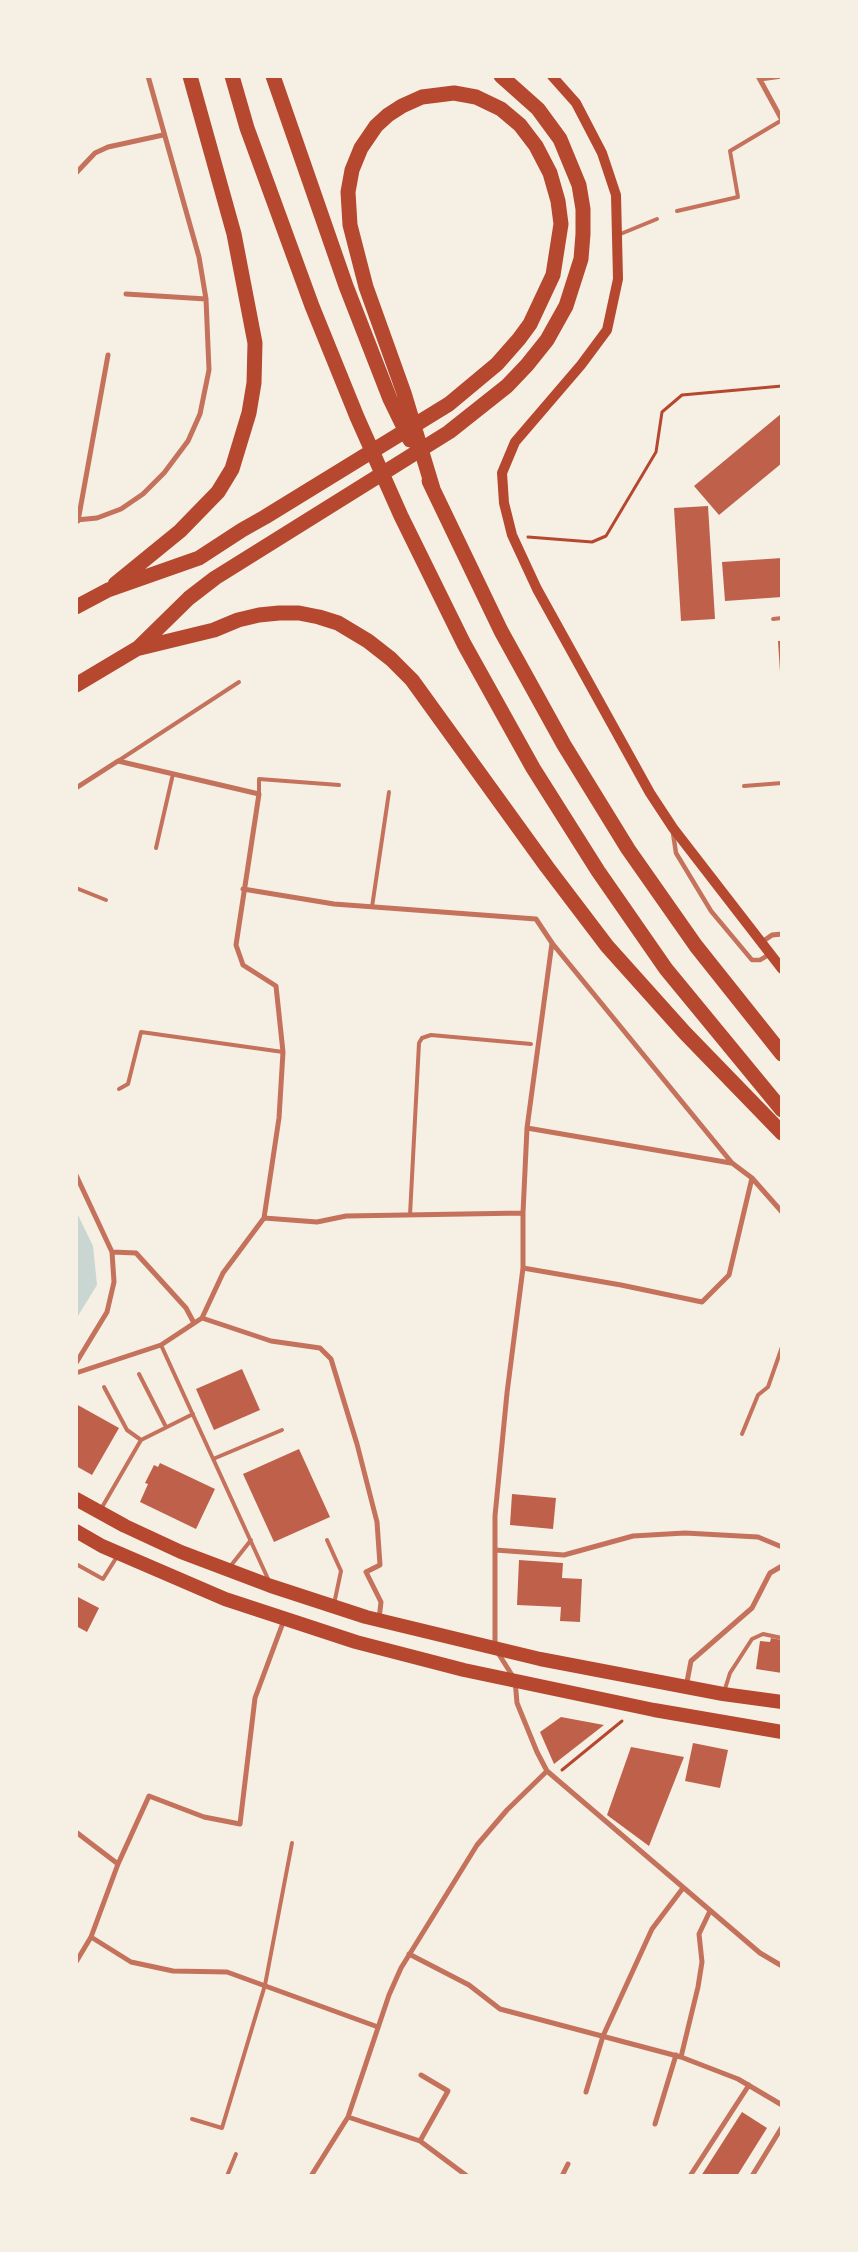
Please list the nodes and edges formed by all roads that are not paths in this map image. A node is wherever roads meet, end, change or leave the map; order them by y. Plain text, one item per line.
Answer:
1 (148, 76) edge
2 (190, 76) edge
3 (232, 76) edge
4 (274, 76) edge
5 (501, 76) edge
6 (552, 76) edge
7 (782, 76) edge
8 (759, 78) edge
9 (782, 120) edge
10 (163, 135) junction
11 (76, 173) edge
12 (676, 211) dead end
13 (657, 219) dead end
14 (618, 235) junction
15 (126, 294) dead end
16 (206, 299) junction
17 (108, 355) dead end
18 (397, 396) junction
19 (77, 520) edge
20 (108, 590) junction
21 (76, 607) edge
22 (782, 618) edge
23 (773, 619) dead end
24 (138, 648) junction
25 (239, 682) dead end
26 (76, 685) edge
27 (118, 761) junction
28 (173, 774) junction
29 (782, 783) edge
30 (339, 785) dead end
31 (744, 786) dead end
32 (76, 788) edge
33 (389, 792) dead end
34 (258, 794) junction
35 (672, 828) junction
36 (156, 848) dead end
37 (76, 888) edge
38 (243, 889) junction
39 (106, 900) dead end
40 (372, 907) junction
41 (782, 934) edge
42 (762, 942) junction
43 (552, 943) junction
44 (770, 954) junction
45 (782, 970) edge
46 (531, 1044) dead end
47 (283, 1052) junction
48 (782, 1054) edge
49 (119, 1089) dead end
50 (782, 1110) edge
51 (527, 1128) junction
52 (782, 1133) edge
53 (732, 1163) junction
54 (76, 1175) edge
55 (752, 1178) junction
56 (782, 1212) edge
57 (522, 1213) junction
58 (410, 1215) junction
59 (264, 1218) junction
60 (112, 1252) junction
61 (523, 1268) junction
62 (202, 1318) junction
63 (194, 1323) junction
64 (161, 1345) junction
65 (782, 1347) edge
66 (76, 1363) edge
67 (76, 1373) edge
68 (139, 1374) dead end
69 (104, 1387) dead end
70 (193, 1414) junction
71 (166, 1428) junction
72 (282, 1430) dead end
73 (742, 1434) dead end
74 (141, 1440) junction
75 (213, 1459) junction
76 (76, 1499) edge
77 (99, 1512) junction
78 (76, 1531) edge
79 (251, 1540) junction
80 (327, 1540) dead end
81 (782, 1547) edge
82 (495, 1550) junction
83 (119, 1553) junction
84 (76, 1564) edge
85 (782, 1566) edge
86 (228, 1570) junction
87 (271, 1586) junction
88 (333, 1606) junction
89 (284, 1620) junction
90 (379, 1620) junction
91 (782, 1638) edge
92 (495, 1648) junction
93 (515, 1680) junction
94 (686, 1687) junction
95 (723, 1694) junction
96 (782, 1702) edge
97 (782, 1732) edge
98 (547, 1771) junction
99 (76, 1832) edge
100 (292, 1843) dead end
101 (118, 1864) junction
102 (683, 1888) junction
103 (710, 1911) junction
104 (91, 1937) junction
105 (409, 1954) junction
106 (76, 1962) edge
107 (782, 1966) edge
108 (265, 1985) junction
109 (378, 2027) junction
110 (603, 2036) junction
111 (678, 2056) junction
112 (421, 2075) dead end
113 (749, 2085) junction
114 (586, 2092) dead end
115 (782, 2105) edge
116 (348, 2117) junction
117 (192, 2119) dead end
118 (655, 2124) dead end
119 (782, 2127) edge
120 (420, 2141) junction
121 (236, 2154) dead end
122 (568, 2164) dead end
123 (227, 2176) edge
124 (311, 2176) edge
125 (467, 2176) edge
126 (562, 2176) edge
127 (690, 2176) edge
128 (752, 2176) edge

1 - 10 street
2 - 20 highway
3 - 50 highway
4 - 18 highway
5 - 24 highway
6 - 14 main road
7 - 8 street
8 - 9 street
9 - 12 lane
10 - 11 street
10 - 16 street
13 - 14 lane
14 - 35 main road
15 - 16 street
16 - 19 street
17 - 19 street
18 - 20 highway
18 - 48 highway
20 - 21 highway
22 - 23 lane
24 - 26 highway
24 - 52 highway
25 - 27 lane
27 - 28 street
27 - 32 street
28 - 34 street
28 - 36 lane
29 - 31 lane
30 - 34 lane
33 - 40 lane
34 - 38 street
35 - 42 main road
35 - 44 street
37 - 39 lane
38 - 40 street
38 - 47 street
40 - 43 street
41 - 42 street
42 - 44 main road
43 - 51 street
43 - 53 street
44 - 45 main road
46 - 58 lane
47 - 49 lane
47 - 59 street
51 - 53 street
51 - 57 street
53 - 55 street
54 - 60 street
55 - 56 street
55 - 61 street
57 - 58 street
57 - 61 street
58 - 59 street
59 - 62 street
60 - 63 street
60 - 66 street
61 - 82 street
62 - 63 street
62 - 90 street
63 - 64 street
64 - 67 street
64 - 70 lane
65 - 73 lane
68 - 71 lane
69 - 74 lane
70 - 71 lane
70 - 75 lane
71 - 74 lane
72 - 75 lane
74 - 77 lane
75 - 79 lane
76 - 77 highway
77 - 86 highway
78 - 83 highway
79 - 86 lane
79 - 87 lane
80 - 88 lane
81 - 82 street
82 - 92 street
83 - 84 lane
83 - 89 highway
85 - 94 street
86 - 87 highway
87 - 88 highway
88 - 90 highway
89 - 93 highway
89 - 101 street
90 - 92 highway
91 - 95 lane
92 - 93 street
92 - 94 highway
93 - 97 highway
93 - 98 street
94 - 95 highway
95 - 96 highway
98 - 102 street
98 - 105 street
99 - 101 street
100 - 108 lane
101 - 104 street
102 - 103 street
102 - 110 street
103 - 107 street
103 - 111 street
104 - 106 street
104 - 108 street
105 - 109 street
105 - 110 street
108 - 109 street
108 - 117 lane
109 - 116 street
110 - 111 street
110 - 114 street
111 - 113 street
111 - 118 street
112 - 120 street
113 - 115 street
113 - 127 street
116 - 120 street
116 - 124 street
119 - 128 street
120 - 125 street
121 - 123 lane
122 - 126 street

